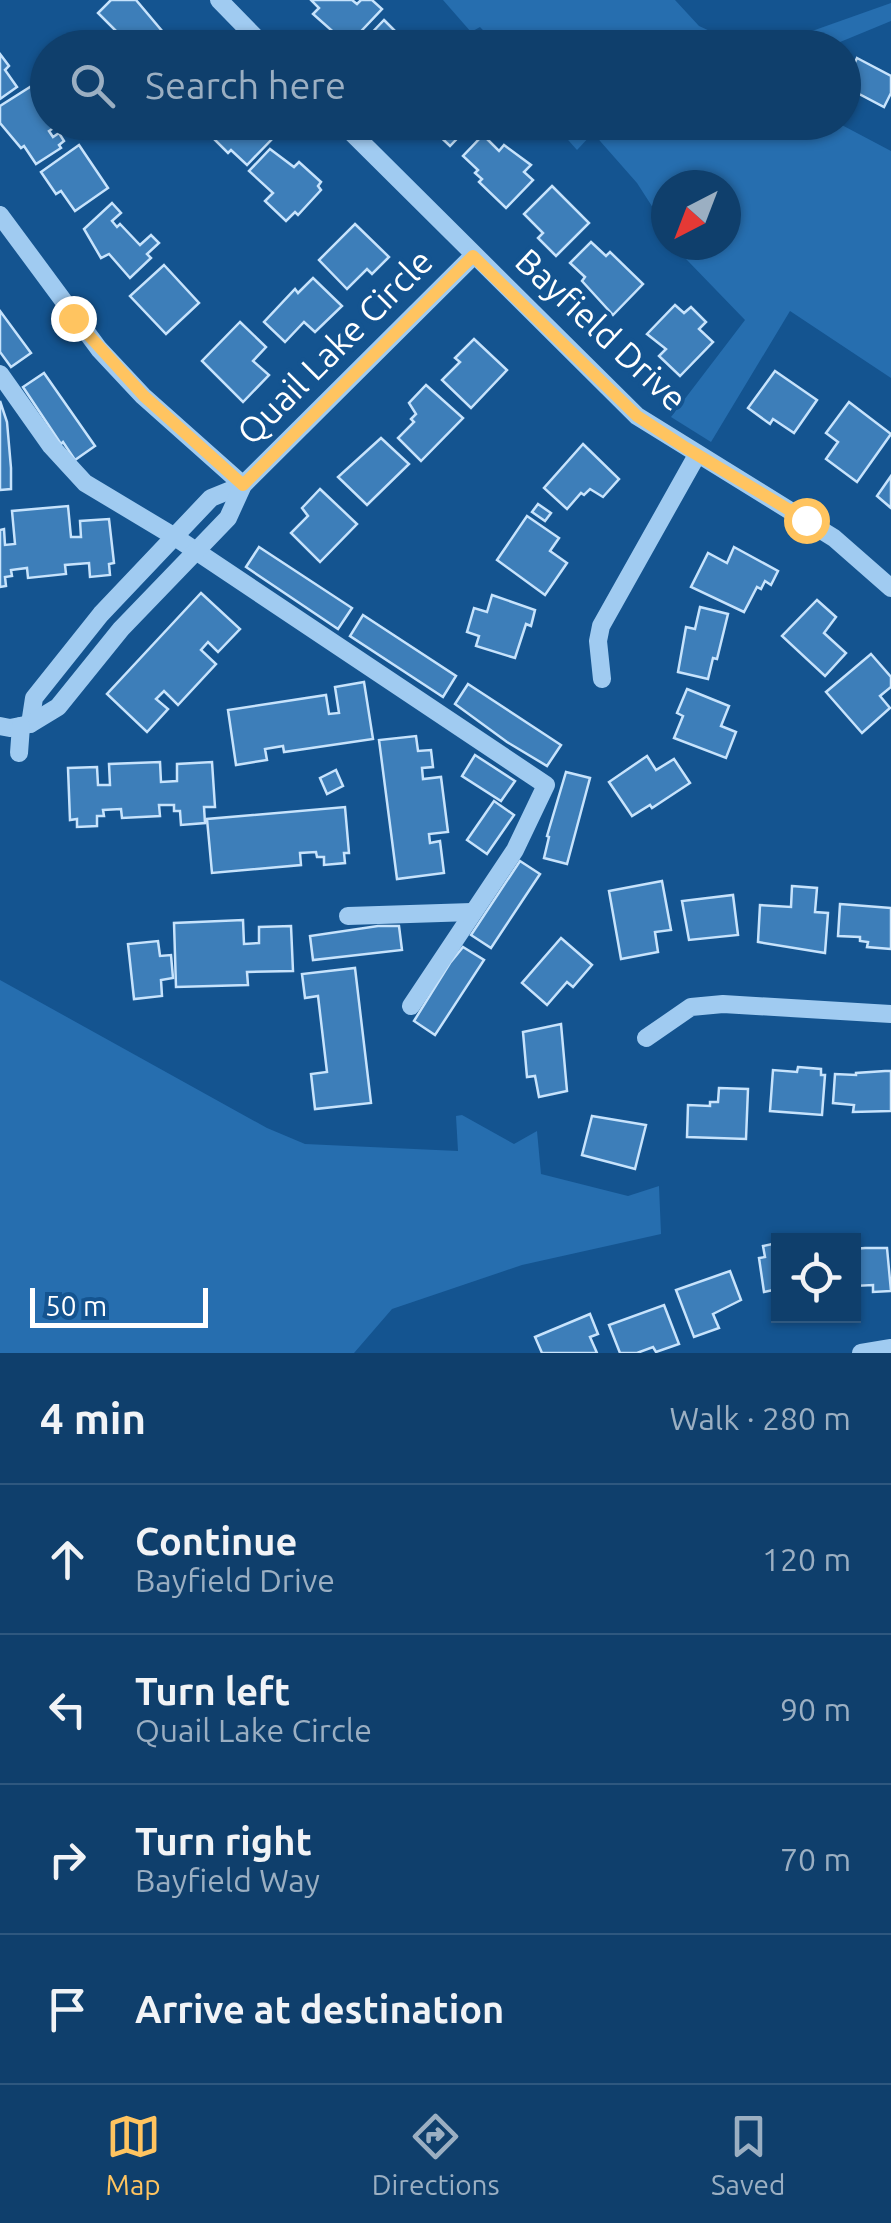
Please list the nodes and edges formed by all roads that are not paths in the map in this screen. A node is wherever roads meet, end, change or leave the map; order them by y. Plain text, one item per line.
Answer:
1 (219, 0) edge
2 (248, 30) edge
3 (359, 140) edge
4 (0, 215) edge
5 (473, 256) junction
6 (0, 374) edge
7 (697, 454) junction
8 (243, 485) junction
9 (175, 537) junction
10 (196, 551) junction
11 (891, 588) edge
12 (602, 679) dead end
13 (25, 725) junction
14 (0, 726) edge
15 (20, 753) dead end
16 (472, 912) junction
17 (348, 916) dead end
18 (411, 1006) dead end
19 (891, 1014) edge
20 (646, 1038) dead end
21 (891, 1348) edge
22 (861, 1353) edge

1 - 2 street
3 - 5 street, Bayfield Drive
4 - 8 street
5 - 7 street, Bayfield Drive
5 - 8 street, Quail Lake Circle
6 - 9 street
7 - 11 street, Bayfield Drive
7 - 12 street
8 - 9 street, Quail Lake Circle
8 - 10 street, Quail Lake Circle
9 - 10 street
9 - 13 street, Quail Lake Circle
10 - 13 street, Quail Lake Circle
10 - 16 street
13 - 14 street
13 - 15 street
16 - 17 street
16 - 18 street
19 - 20 street
21 - 22 street

